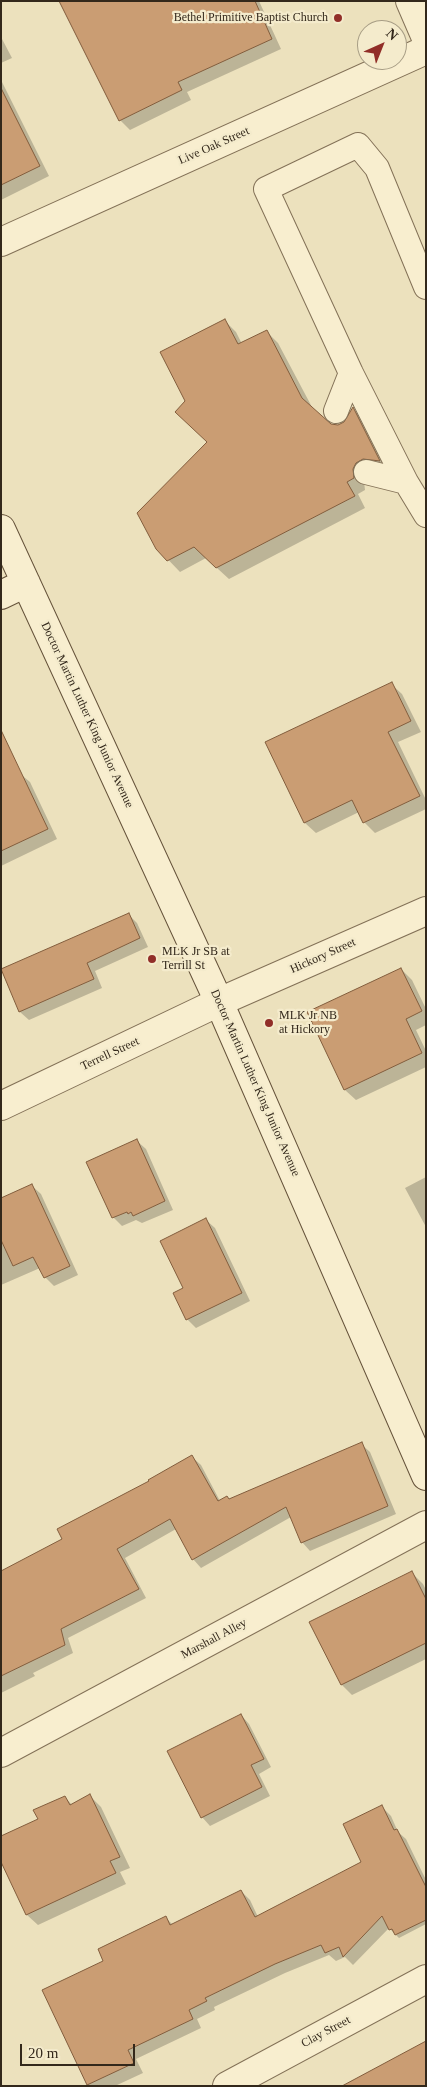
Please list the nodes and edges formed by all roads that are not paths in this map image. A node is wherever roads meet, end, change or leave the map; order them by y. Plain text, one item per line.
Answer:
1 (410, 1) edge
2 (426, 38) edge
3 (426, 50) edge
4 (1, 242) edge
5 (426, 287) edge
6 (351, 372) junction
7 (336, 411) dead end
8 (366, 472) dead end
9 (406, 482) junction
10 (426, 515) edge
11 (1, 529) edge
12 (26, 583) junction
13 (1, 595) edge
14 (426, 911) edge
15 (220, 1002) junction
16 (1, 1106) edge
17 (426, 1476) edge
18 (426, 1525) edge
19 (1, 1753) edge
20 (426, 1979) edge
21 (227, 2086) edge

1 - 2 street
3 - 4 street, Live Oak Street
5 - 6 lane
6 - 7 lane
6 - 9 lane
8 - 9 lane
9 - 10 lane
11 - 12 street, Doctor Martin Luther King Junior Avenue
12 - 13 street
12 - 15 street, Doctor Martin Luther King Junior Avenue
14 - 15 street, Hickory Street
15 - 16 street, Terrell Street
15 - 17 street, Doctor Martin Luther King Junior Avenue
18 - 19 street, Marshall Alley
20 - 21 street, Clay Street

